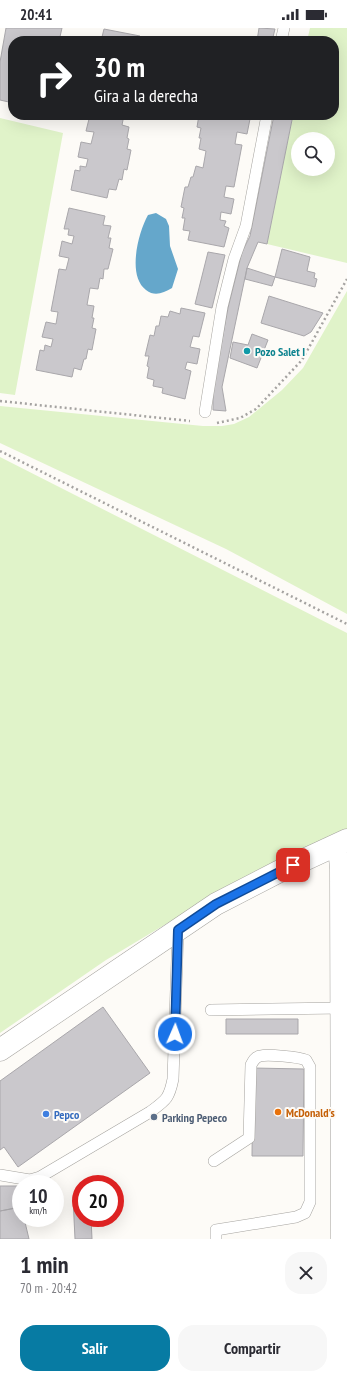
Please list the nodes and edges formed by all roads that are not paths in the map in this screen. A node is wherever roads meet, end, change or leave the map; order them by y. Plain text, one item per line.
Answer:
1 (266, 120) edge
2 (205, 412) dead end
3 (341, 843) edge
4 (178, 930) junction
5 (341, 1008) junction
6 (211, 1010) dead end
7 (0, 1050) edge
8 (214, 1161) dead end
9 (0, 1175) edge
10 (216, 1234) edge
11 (342, 1239) edge

1 - 2 lane
3 - 4 street
3 - 5 street
4 - 7 street
4 - 9 lane
5 - 6 lane
5 - 11 street
8 - 10 lane

